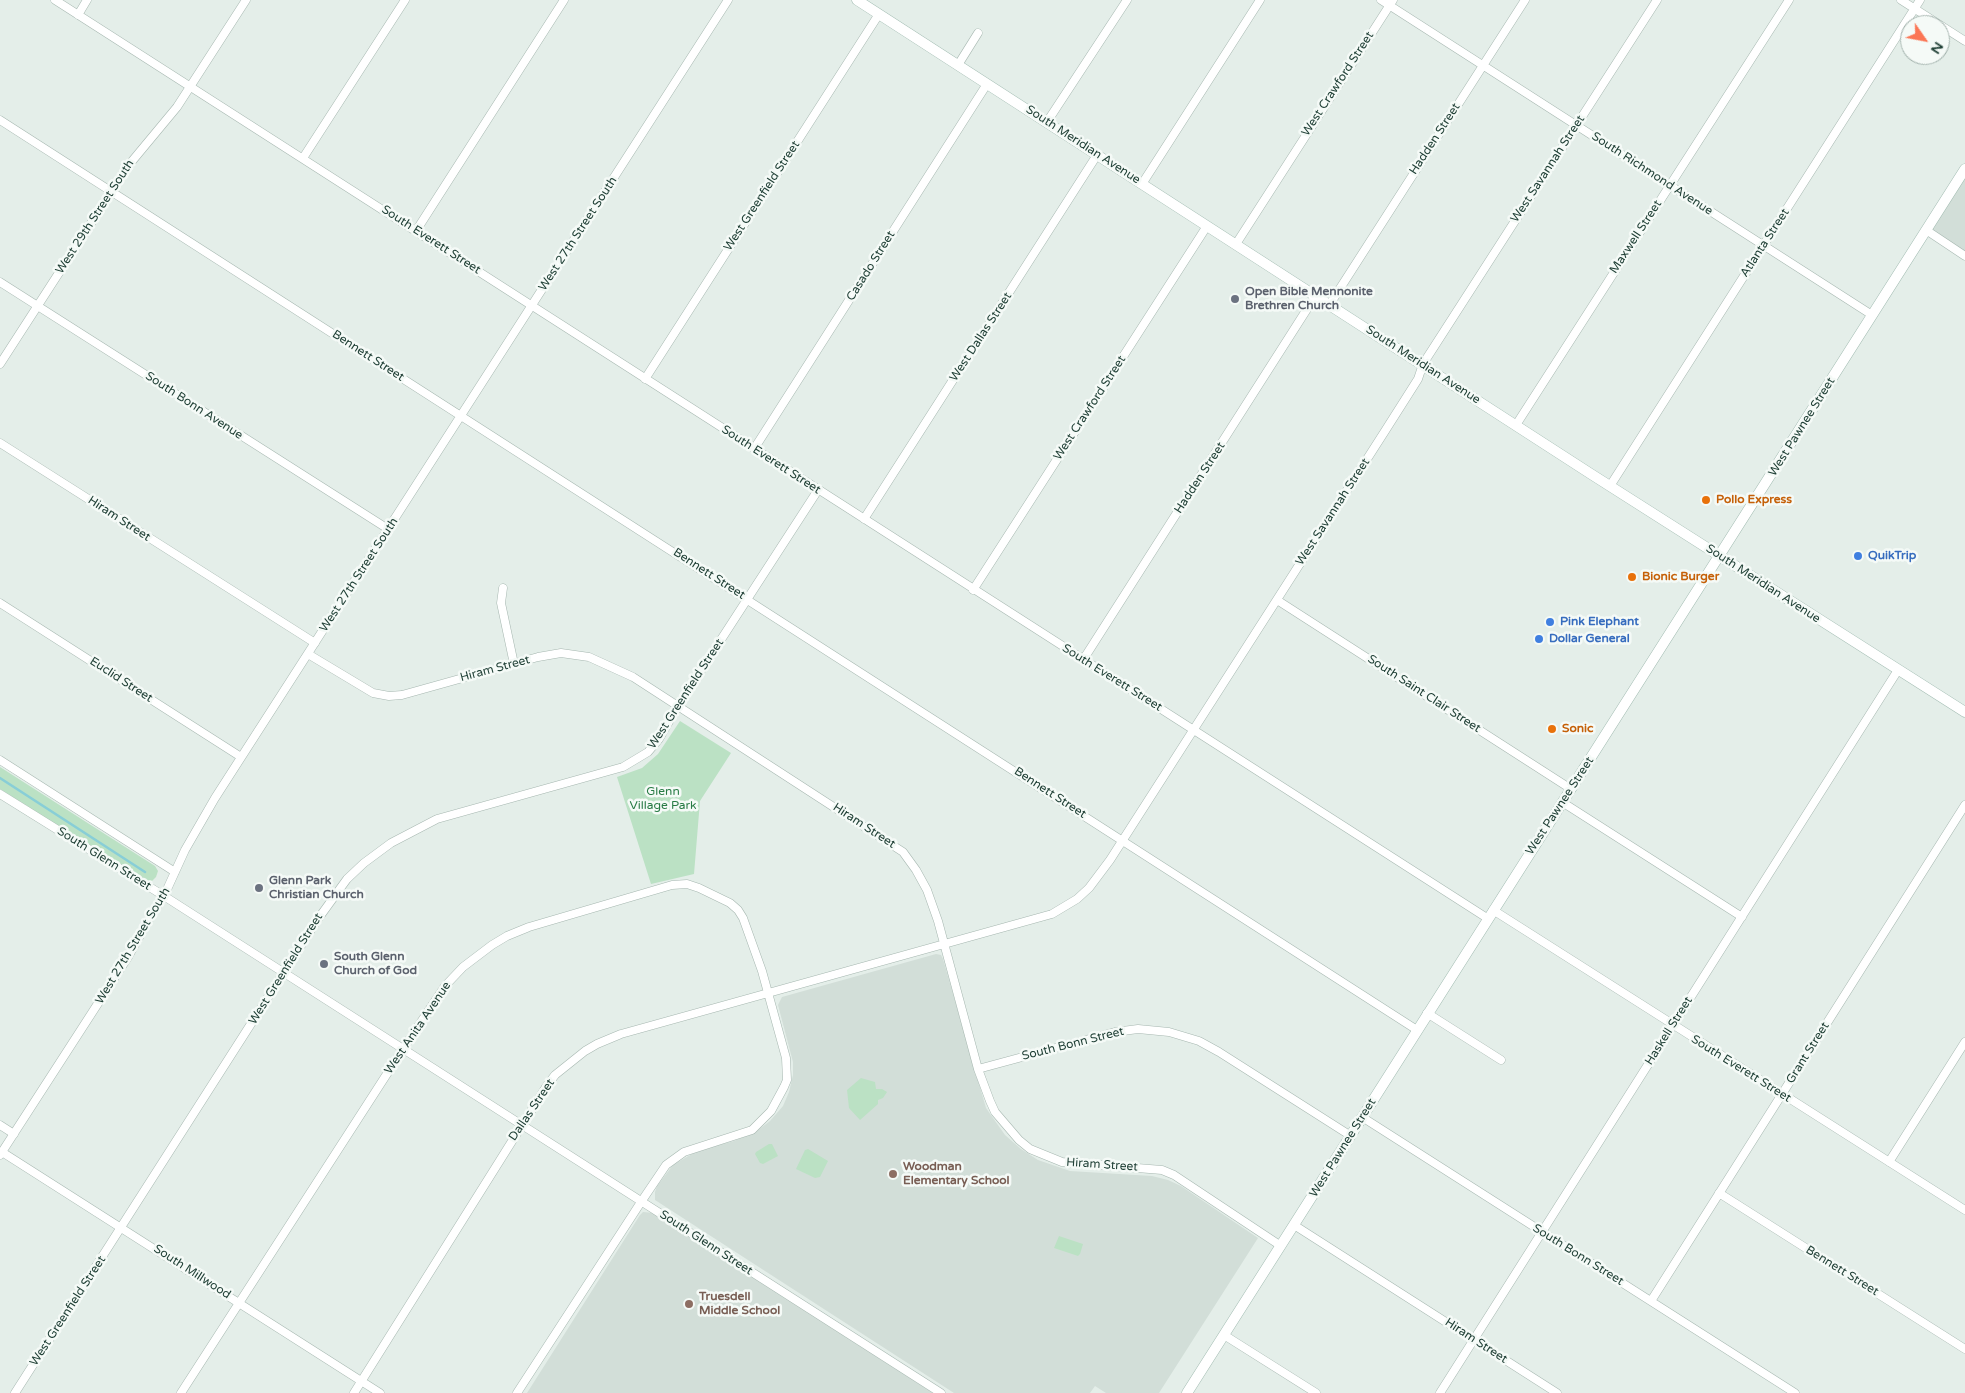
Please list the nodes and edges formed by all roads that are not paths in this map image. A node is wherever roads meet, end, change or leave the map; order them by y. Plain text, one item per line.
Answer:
1 (55, 0) edge
2 (87, 0) edge
3 (246, 0) edge
4 (405, 0) edge
5 (564, 0) edge
6 (728, 0) edge
7 (857, 0) edge
8 (1127, 0) edge
9 (1260, 0) edge
10 (1381, 0) edge
11 (1525, 0) edge
12 (1657, 0) edge
13 (1790, 0) edge
14 (1901, 0) edge
15 (1920, 0) edge
16 (1391, 3) edge
17 (1914, 8) junction
18 (879, 14) junction
19 (78, 15) junction
20 (978, 33) dead end
21 (1965, 41) edge
22 (958, 65) junction
23 (1482, 66) junction
24 (987, 84) junction
25 (190, 87) junction
26 (0, 120) edge
27 (1047, 122) junction
28 (1576, 126) junction
29 (1097, 156) junction
30 (303, 158) junction
31 (1965, 169) edge
32 (1142, 184) junction
33 (1669, 186) junction
34 (111, 192) junction
35 (1207, 226) junction
36 (1926, 230) junction
37 (416, 231) junction
38 (1236, 244) junction
39 (1764, 246) junction
40 (1965, 256) edge
41 (0, 282) edge
42 (1316, 295) junction
43 (1330, 304) junction
44 (37, 306) junction
45 (532, 306) junction
46 (1872, 315) junction
47 (0, 364) edge
48 (1423, 364) junction
49 (645, 379) junction
50 (461, 416) junction
51 (1516, 425) junction
52 (0, 443) edge
53 (754, 448) junction
54 (1610, 486) junction
55 (818, 490) junction
56 (864, 518) junction
57 (388, 530) junction
58 (1720, 556) junction
59 (503, 588) dead end
60 (973, 590) junction
61 (748, 599) junction
62 (1277, 600) junction
63 (0, 603) edge
64 (315, 643) junction
65 (308, 654) junction
66 (1083, 660) junction
67 (514, 664) junction
68 (1898, 670) junction
69 (678, 706) junction
70 (1965, 712) edge
71 (1193, 730) junction
72 (241, 757) junction
73 (0, 760) edge
74 (1571, 789) junction
75 (0, 794) edge
76 (1562, 802) junction
77 (1965, 805) edge
78 (1123, 840) junction
79 (175, 872) junction
80 (164, 896) junction
81 (1490, 914) junction
82 (1742, 917) junction
83 (944, 944) junction
84 (284, 972) junction
85 (768, 994) junction
86 (1427, 1013) junction
87 (1673, 1025) junction
88 (1417, 1030) junction
89 (1965, 1042) edge
90 (403, 1049) junction
91 (1501, 1060) dead end
92 (978, 1069) junction
93 (1782, 1094) junction
94 (1362, 1117) junction
95 (0, 1125) edge
96 (521, 1125) junction
97 (14, 1134) junction
98 (1351, 1136) junction
99 (1, 1153) edge
100 (1889, 1162) junction
101 (1719, 1193) junction
102 (640, 1202) junction
103 (1965, 1210) edge
104 (1294, 1225) junction
105 (122, 1227) junction
106 (1542, 1232) junction
107 (1281, 1246) junction
108 (1651, 1301) junction
109 (240, 1303) junction
110 (1224, 1334) junction
111 (1474, 1340) junction
112 (1965, 1349) edge
113 (361, 1381) junction
114 (15, 1393) edge
115 (181, 1393) edge
116 (354, 1393) edge
117 (380, 1393) edge
118 (517, 1393) edge
119 (941, 1393) edge
120 (1187, 1393) edge
121 (1316, 1393) edge
122 (1440, 1393) edge
123 (1557, 1393) edge
124 (1794, 1393) edge

1 - 19 street, South Everett Street
2 - 19 street
3 - 25 street, West 29th Street South
4 - 30 street
5 - 37 street
6 - 45 street, West 27th Street South
7 - 18 main road, South Meridian Avenue
8 - 27 street
9 - 32 street
10 - 16 street, South Richmond Avenue
11 - 23 street, Hadden Street
12 - 28 street, West Savannah Street
13 - 33 street, Maxwell Street
14 - 17 street
15 - 17 street, Atlanta Street
16 - 23 street, South Richmond Avenue
16 - 38 street, West Crawford Street
17 - 21 street
17 - 39 street, Atlanta Street
18 - 22 main road, South Meridian Avenue
18 - 49 street, West Greenfield Street
19 - 25 street, South Everett Street
20 - 22 street
22 - 24 main road, South Meridian Avenue
23 - 28 street, South Richmond Avenue
23 - 43 street, Hadden Street
24 - 27 main road, South Meridian Avenue
24 - 53 street, Casado Street
25 - 30 street, South Everett Street
25 - 34 street, West 29th Street South
26 - 34 street, Bennett Street
27 - 29 main road, South Meridian Avenue
28 - 33 street, South Richmond Avenue
28 - 48 street, West Savannah Street
29 - 32 main road, South Meridian Avenue
29 - 56 street, West Dallas Street
30 - 37 street, South Everett Street
31 - 36 main road, West Pawnee Street
32 - 35 main road, South Meridian Avenue
33 - 39 street, South Richmond Avenue
33 - 51 street, Maxwell Street
34 - 44 street, West 29th Street South
34 - 50 street, Bennett Street
35 - 38 main road, South Meridian Avenue
35 - 60 street, West Crawford Street
36 - 40 street
36 - 46 main road, West Pawnee Street
37 - 45 street, South Everett Street
38 - 42 main road, South Meridian Avenue
39 - 46 street, South Richmond Avenue
39 - 54 street, Atlanta Street
41 - 44 street, South Bonn Avenue
42 - 43 main road, South Meridian Avenue
42 - 66 street, Hadden Street
43 - 48 main road, South Meridian Avenue
44 - 47 street, West 29th Street South
44 - 57 street, South Bonn Avenue
45 - 49 street, South Everett Street
45 - 50 street, West 27th Street South
46 - 58 main road, West Pawnee Street
48 - 51 main road, South Meridian Avenue
48 - 62 street, West Savannah Street
49 - 53 street, South Everett Street
50 - 57 street, West 27th Street South
50 - 61 street, Bennett Street
51 - 54 main road, South Meridian Avenue
52 - 64 street, Hiram Street
53 - 55 street, South Everett Street
54 - 58 main road, South Meridian Avenue
55 - 56 street, South Everett Street
55 - 61 street, West Greenfield Street
56 - 60 street, South Everett Street
57 - 64 street, West 27th Street South
58 - 68 main road, South Meridian Avenue
58 - 74 main road, West Pawnee Street
59 - 67 street
60 - 66 street, South Everett Street
61 - 69 street, West Greenfield Street
61 - 78 street, Bennett Street
62 - 71 street, West Savannah Street
62 - 74 street, South Saint Clair Street
63 - 72 street, Euclid Street
64 - 65 street, West 27th Street South
65 - 67 street, Hiram Street
65 - 72 street, West 27th Street South
66 - 71 street, South Everett Street
67 - 69 street, Hiram Street
68 - 70 main road, South Meridian Avenue
68 - 82 street, Haskell Street
69 - 83 street, Hiram Street
69 - 84 street, West Greenfield Street
71 - 78 street, West Savannah Street
71 - 81 street, South Everett Street
72 - 79 street, West 27th Street South
73 - 79 street
74 - 76 main road, West Pawnee Street
75 - 80 street, South Glenn Street
76 - 81 main road, West Pawnee Street
76 - 82 street
77 - 93 street, Grant Street
78 - 83 street, West Savannah Street
78 - 88 street, Bennett Street
79 - 80 street, West 27th Street South
80 - 84 street, South Glenn Street
80 - 97 street, West 27th Street South
81 - 86 main road, West Pawnee Street
81 - 87 street, South Everett Street
82 - 87 street, Haskell Street
83 - 85 street, Dallas Street
83 - 92 street, Hiram Street
84 - 90 street, South Glenn Street
84 - 105 street, West Greenfield Street
85 - 90 street, West Anita Avenue
85 - 96 street, Dallas Street
85 - 102 street
86 - 88 main road, West Pawnee Street
86 - 91 street
87 - 93 street, South Everett Street
87 - 106 street, Haskell Street
88 - 94 main road, West Pawnee Street
89 - 100 street
90 - 96 street, South Glenn Street
90 - 109 street, West Anita Avenue
92 - 98 street, South Bonn Street
92 - 107 street, Hiram Street
93 - 100 street, South Everett Street
93 - 101 street, Grant Street
94 - 98 main road, West Pawnee Street
94 - 106 street, South Bonn Street
95 - 97 street
96 - 102 street, South Glenn Street
96 - 113 street, Dallas Street
97 - 99 street, West 27th Street South
98 - 104 main road, West Pawnee Street
99 - 105 street, South Millwood
100 - 103 street, South Everett Street
101 - 108 street, Grant Street
101 - 112 street, Bennett Street
102 - 118 street
102 - 119 street, South Glenn Street
104 - 107 main road, West Pawnee Street
104 - 111 street, Hiram Street
105 - 109 street, South Millwood
105 - 114 street, West Greenfield Street
106 - 108 street, South Bonn Street
106 - 111 street, Haskell Street
107 - 110 main road, West Pawnee Street
108 - 124 street, South Bonn Street
109 - 113 street, South Millwood
109 - 115 street, West Anita Avenue
110 - 120 main road, West Pawnee Street
110 - 121 street
111 - 122 street, Haskell Street
111 - 123 street, Hiram Street
113 - 116 street, Dallas Street
113 - 117 street, South Millwood

